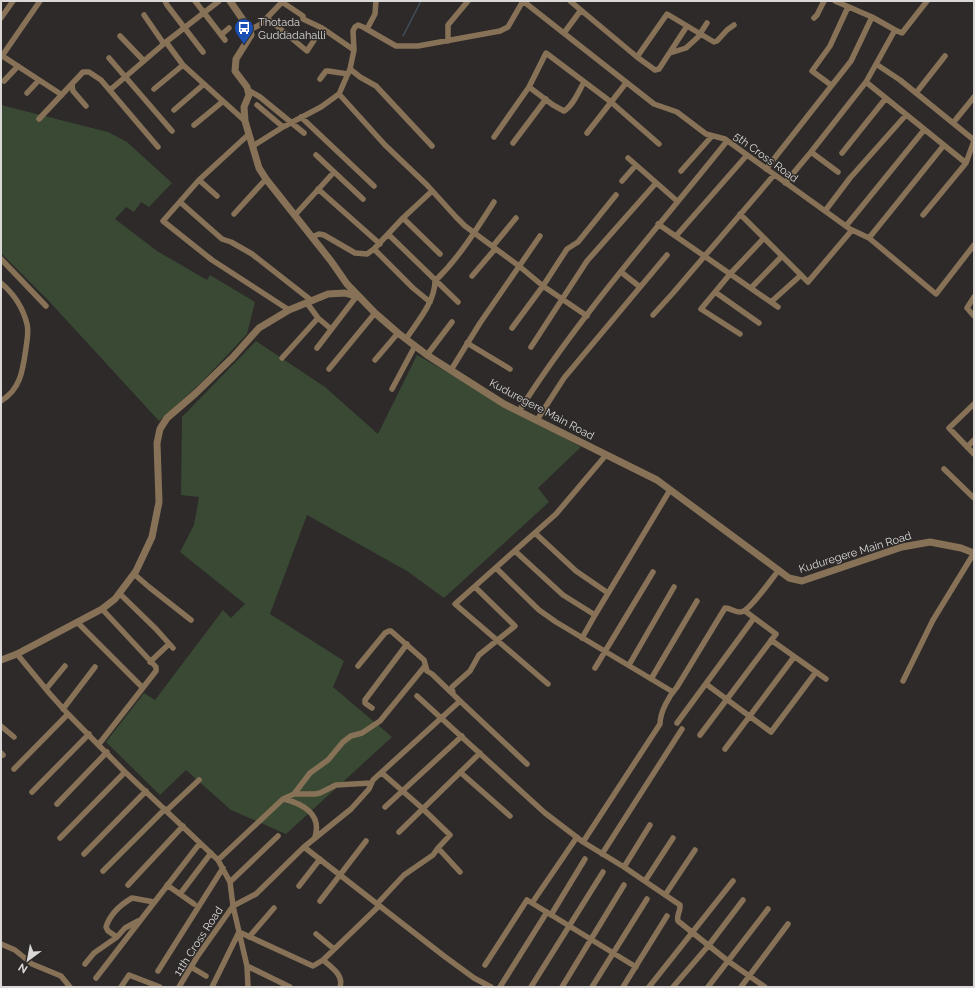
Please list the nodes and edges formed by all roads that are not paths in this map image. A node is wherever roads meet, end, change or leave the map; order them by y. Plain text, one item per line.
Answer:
1 (13, 1) edge
2 (40, 1) edge
3 (165, 1) edge
4 (195, 1) edge
5 (219, 1) edge
6 (230, 1) edge
7 (376, 1) edge
8 (468, 1) edge
9 (523, 1) edge
10 (570, 1) edge
11 (824, 1) edge
12 (835, 1) edge
13 (927, 1) edge
14 (282, 2) edge
15 (848, 7) junction
16 (581, 10) junction
17 (204, 13) junction
18 (144, 15) dead end
19 (1, 18) edge
20 (267, 18) junction
21 (814, 18) dead end
22 (872, 18) junction
23 (707, 23) dead end
24 (734, 25) dead end
25 (688, 26) junction
26 (184, 28) junction
27 (229, 28) dead end
28 (322, 28) junction
29 (367, 29) junction
30 (250, 30) junction
31 (895, 30) junction
32 (564, 33) junction
33 (700, 33) junction
34 (221, 35) junction
35 (120, 36) dead end
36 (225, 40) dead end
37 (448, 41) junction
38 (165, 43) junction
39 (354, 50) junction
40 (204, 52) dead end
41 (670, 53) junction
42 (2, 56) edge
43 (945, 56) dead end
44 (637, 57) junction
45 (109, 58) dead end
46 (144, 61) junction
47 (876, 64) junction
48 (183, 65) junction
49 (18, 66) junction
50 (349, 72) junction
51 (125, 77) junction
52 (320, 79) dead end
53 (39, 80) junction
54 (4, 81) dead end
55 (584, 82) junction
56 (866, 82) junction
57 (626, 83) junction
58 (204, 84) junction
59 (72, 85) junction
60 (831, 85) junction
61 (529, 87) junction
62 (154, 89) dead end
63 (110, 90) junction
64 (248, 90) junction
65 (28, 93) dead end
66 (916, 93) junction
67 (339, 94) junction
68 (62, 95) junction
69 (974, 96) edge
70 (886, 98) junction
71 (546, 99) junction
72 (222, 102) junction
73 (611, 102) junction
74 (257, 105) dead end
75 (86, 106) dead end
76 (174, 110) dead end
77 (906, 114) junction
78 (301, 117) junction
79 (39, 119) dead end
80 (245, 122) junction
81 (292, 123) junction
82 (953, 123) junction
83 (194, 125) dead end
84 (283, 127) junction
85 (924, 130) junction
86 (172, 131) dead end
87 (304, 133) dead end
88 (587, 133) dead end
89 (249, 134) junction
90 (712, 136) junction
91 (494, 137) dead end
92 (974, 140) edge
93 (727, 141) junction
94 (513, 143) dead end
95 (659, 144) dead end
96 (944, 145) junction
97 (253, 146) junction
98 (432, 146) dead end
99 (158, 147) dead end
100 (811, 152) junction
101 (842, 153) dead end
102 (316, 155) dead end
103 (748, 155) junction
104 (628, 158) dead end
105 (966, 163) junction
106 (636, 165) junction
107 (766, 168) junction
108 (681, 171) dead end
109 (334, 172) junction
110 (838, 172) dead end
111 (774, 175) junction
112 (266, 179) junction
113 (199, 180) junction
114 (622, 181) dead end
115 (656, 183) junction
116 (785, 183) junction
117 (374, 186) dead end
118 (318, 189) junction
119 (432, 191) junction
120 (616, 194) dead end
121 (217, 196) dead end
122 (363, 199) dead end
123 (677, 201) junction
124 (180, 202) junction
125 (494, 202) dead end
126 (824, 211) junction
127 (234, 214) dead end
128 (740, 214) junction
129 (923, 214) dead end
130 (296, 215) junction
131 (403, 218) junction
132 (516, 218) dead end
133 (658, 224) junction
134 (846, 226) junction
135 (852, 230) junction
136 (474, 233) junction
137 (389, 235) junction
138 (540, 236) dead end
139 (676, 236) junction
140 (312, 237) junction
141 (764, 238) junction
142 (869, 238) junction
143 (380, 244) junction
144 (974, 245) edge
145 (494, 247) junction
146 (374, 249) junction
147 (440, 254) dead end
148 (667, 255) dead end
149 (705, 256) junction
150 (782, 256) junction
151 (1, 259) edge
152 (519, 266) junction
153 (621, 272) junction
154 (730, 274) junction
155 (801, 275) junction
156 (472, 276) dead end
157 (435, 281) junction
158 (1, 283) edge
159 (543, 286) junction
160 (640, 287) junction
161 (751, 288) junction
162 (715, 292) junction
163 (358, 297) junction
164 (974, 298) edge
165 (563, 299) junction
166 (309, 302) junction
167 (430, 302) junction
168 (458, 302) dead end
169 (771, 302) junction
170 (46, 306) dead end
171 (778, 307) dead end
172 (289, 310) junction
173 (375, 313) junction
174 (654, 314) dead end
175 (587, 316) junction
176 (974, 316) edge
177 (318, 318) junction
178 (452, 322) dead end
179 (760, 323) dead end
180 (331, 328) junction
181 (512, 328) dead end
182 (398, 333) junction
183 (740, 334) dead end
184 (406, 339) junction
185 (467, 343) junction
186 (415, 346) junction
187 (531, 347) dead end
188 (317, 348) dead end
189 (427, 355) junction
190 (282, 358) dead end
191 (375, 360) dead end
192 (329, 369) dead end
193 (510, 369) dead end
194 (451, 370) junction
195 (392, 389) dead end
196 (1, 401) edge
197 (974, 404) edge
198 (519, 411) junction
199 (536, 420) junction
200 (974, 440) edge
201 (967, 447) junction
202 (974, 454) edge
203 (606, 455) junction
204 (944, 469) dead end
205 (670, 490) junction
206 (974, 498) edge
207 (535, 533) junction
208 (515, 551) junction
209 (974, 553) edge
210 (496, 568) junction
211 (779, 570) junction
212 (653, 572) dead end
213 (134, 574) junction
214 (475, 587) junction
215 (674, 587) dead end
216 (119, 593) junction
217 (608, 593) junction
218 (697, 601) dead end
219 (102, 609) junction
220 (745, 611) junction
221 (595, 615) junction
222 (754, 618) junction
223 (191, 620) dead end
224 (77, 622) junction
225 (582, 638) junction
226 (497, 640) junction
227 (771, 640) junction
228 (407, 644) junction
229 (605, 652) junction
230 (18, 654) junction
231 (794, 657) junction
232 (1, 660) edge
233 (150, 662) junction
234 (629, 665) junction
235 (65, 666) dead end
236 (358, 666) dead end
237 (425, 666) junction
238 (95, 667) dead end
239 (595, 668) dead end
240 (816, 672) junction
241 (651, 678) junction
242 (826, 679) dead end
243 (904, 681) dead end
244 (548, 684) dead end
245 (706, 684) junction
246 (142, 687) junction
247 (46, 689) junction
248 (672, 692) junction
249 (453, 695) junction
250 (417, 696) dead end
251 (726, 700) junction
252 (460, 701) junction
253 (372, 708) dead end
254 (63, 709) junction
255 (68, 714) junction
256 (750, 716) junction
257 (442, 719) junction
258 (677, 723) dead end
259 (1, 726) edge
260 (682, 729) dead end
261 (89, 734) junction
262 (700, 735) dead end
263 (462, 736) junction
264 (14, 737) dead end
265 (99, 744) junction
266 (725, 749) dead end
267 (107, 752) junction
268 (480, 753) junction
269 (527, 764) dead end
270 (14, 769) dead end
271 (126, 772) junction
272 (460, 772) junction
273 (382, 773) junction
274 (199, 780) dead end
275 (371, 783) junction
276 (146, 791) junction
277 (403, 791) junction
278 (32, 792) dead end
279 (294, 794) junction
280 (283, 799) junction
281 (57, 804) dead end
282 (385, 807) dead end
283 (422, 808) junction
284 (166, 810) junction
285 (510, 816) dead end
286 (650, 825) dead end
287 (183, 826) junction
288 (399, 832) dead end
289 (278, 836) dead end
290 (315, 837) junction
291 (577, 837) junction
292 (60, 838) dead end
293 (673, 838) dead end
294 (366, 841) dead end
295 (583, 842) junction
296 (200, 843) junction
297 (304, 847) junction
298 (438, 848) junction
299 (695, 850) dead end
300 (211, 853) junction
301 (84, 854) dead end
302 (602, 854) junction
303 (320, 859) junction
304 (585, 859) dead end
305 (218, 860) junction
306 (624, 867) junction
307 (223, 868) junction
308 (103, 871) dead end
309 (460, 872) dead end
310 (603, 872) dead end
311 (340, 874) junction
312 (646, 881) junction
313 (733, 881) dead end
314 (230, 882) junction
315 (624, 884) dead end
316 (128, 885) dead end
317 (167, 885) junction
318 (299, 886) dead end
319 (180, 894) junction
320 (666, 895) junction
321 (647, 899) dead end
322 (743, 900) dead end
323 (320, 901) dead end
324 (154, 902) junction
325 (532, 903) junction
326 (194, 904) dead end
327 (378, 905) junction
328 (233, 906) junction
329 (274, 908) dead end
330 (768, 910) dead end
331 (549, 913) junction
332 (667, 916) dead end
333 (141, 920) junction
334 (788, 924) dead end
335 (570, 926) junction
336 (238, 932) junction
337 (692, 933) junction
338 (316, 934) dead end
339 (117, 937) junction
340 (249, 937) junction
341 (591, 938) junction
342 (1, 944) edge
343 (708, 946) junction
344 (334, 949) junction
345 (614, 953) junction
346 (323, 960) junction
347 (728, 961) junction
348 (85, 964) dead end
349 (485, 965) dead end
350 (247, 966) junction
351 (191, 967) junction
352 (636, 967) junction
353 (158, 971) dead end
354 (206, 976) dead end
355 (749, 976) junction
356 (96, 978) dead end
357 (150, 985) edge
358 (70, 987) edge
359 (121, 987) edge
360 (160, 987) edge
361 (179, 987) edge
362 (212, 987) edge
363 (248, 987) edge
364 (290, 987) edge
365 (340, 987) edge
366 (491, 987) edge
367 (500, 987) edge
368 (532, 987) edge
369 (562, 987) edge
370 (592, 987) edge
371 (623, 987) edge
372 (649, 987) edge
373 (673, 987) edge
374 (708, 987) edge
375 (741, 987) edge
376 (765, 987) edge

1 - 19 street
2 - 42 street
3 - 26 street
4 - 17 street
5 - 17 street
6 - 30 street
7 - 29 street
8 - 37 street
9 - 32 street, 5th Cross Road
9 - 37 street
10 - 16 street
11 - 21 street
12 - 15 street
13 - 31 street
14 - 20 street
14 - 28 street
15 - 22 street
15 - 60 street
16 - 32 street
16 - 44 street
17 - 26 street
17 - 34 street
18 - 38 street
20 - 28 street
20 - 30 street
22 - 31 street
22 - 60 street
23 - 33 street
24 - 33 street
25 - 33 street
25 - 41 street
25 - 44 street
26 - 38 street
26 - 40 street
27 - 34 street
28 - 39 street
29 - 37 street
29 - 39 street
30 - 64 street
31 - 47 street
32 - 57 street, 5th Cross Road
33 - 41 street
34 - 36 street
35 - 46 street
38 - 46 street
38 - 48 street
39 - 50 street
41 - 44 street
42 - 49 street
43 - 66 street
45 - 51 street
46 - 51 street
47 - 56 street
47 - 66 street
48 - 58 street
48 - 62 street
49 - 53 street
49 - 54 street
50 - 52 street
50 - 67 street
50 - 98 street
51 - 63 street
51 - 86 street
53 - 65 street
53 - 68 street
55 - 61 street
55 - 71 street
55 - 73 street
56 - 70 street
56 - 100 street
57 - 73 street
57 - 90 street, 5th Cross Road
58 - 72 street
58 - 76 street
59 - 63 street
59 - 68 street
59 - 75 street
60 - 107 street
61 - 71 street
61 - 91 street
63 - 99 street
64 - 80 street, Kuduregere Main Road
64 - 81 street
66 - 82 street
67 - 78 street
67 - 119 street
68 - 79 street
69 - 82 street
70 - 77 street
70 - 101 street
71 - 94 street
72 - 80 street
72 - 83 street
73 - 88 street
73 - 95 street
74 - 84 street
77 - 85 street
77 - 126 street
78 - 81 street
78 - 117 street
80 - 89 street, Kuduregere Main Road
81 - 84 street
81 - 87 street
82 - 92 street
84 - 97 street
85 - 96 street
85 - 134 street
89 - 97 street, Kuduregere Main Road
89 - 113 street
90 - 93 street, 5th Cross Road
90 - 108 street
92 - 105 street
93 - 103 street, 5th Cross Road
93 - 123 street
96 - 105 street
96 - 142 street
97 - 112 street, Kuduregere Main Road
100 - 110 street
100 - 116 street
102 - 109 street
103 - 107 street, 5th Cross Road
103 - 139 street
104 - 106 street
105 - 129 street
106 - 114 street
106 - 115 street
107 - 111 street, 5th Cross Road
109 - 118 street
109 - 122 street
111 - 116 street, 5th Cross Road
111 - 128 street
112 - 127 street
112 - 130 street, Kuduregere Main Road
113 - 121 street
113 - 124 street
115 - 123 street
115 - 165 street
116 - 126 street, 5th Cross Road
118 - 130 street
118 - 143 street
119 - 131 street
119 - 136 street
120 - 159 street
123 - 133 street
124 - 166 street
124 - 172 street
125 - 136 street
126 - 134 street, 5th Cross Road
128 - 141 street
128 - 149 street
130 - 140 street, Kuduregere Main Road
131 - 137 street
131 - 147 street
132 - 145 street
133 - 139 street
133 - 153 street
134 - 135 street, 5th Cross Road
135 - 142 street, 5th Cross Road
135 - 155 street
136 - 145 street
136 - 157 street
137 - 143 street
137 - 157 street
138 - 152 street
139 - 149 street
140 - 146 street
140 - 163 street, Kuduregere Main Road
141 - 150 street
141 - 154 street
142 - 144 street, 5th Cross Road
143 - 146 street
145 - 152 street
145 - 156 street
146 - 167 street
148 - 160 street
149 - 154 street
149 - 174 street
150 - 155 street
150 - 161 street
151 - 170 street
152 - 159 street
152 - 185 street
153 - 160 street
153 - 175 street
154 - 161 street
154 - 162 street
155 - 169 street
157 - 167 street
157 - 168 street
158 - 196 street
159 - 165 street
159 - 181 street
160 - 199 street
161 - 169 street
162 - 179 street
162 - 183 street
163 - 166 street
163 - 173 street, Kuduregere Main Road
163 - 180 street
164 - 176 street
165 - 175 street
165 - 187 street
166 - 172 street
166 - 177 street
167 - 184 street
169 - 171 street
172 - 213 street
173 - 182 street, Kuduregere Main Road
173 - 192 street
175 - 198 street
177 - 180 street
177 - 190 street
178 - 189 street
180 - 188 street
182 - 184 street, Kuduregere Main Road
182 - 191 street
184 - 186 street, Kuduregere Main Road
185 - 193 street
185 - 194 street
186 - 189 street, Kuduregere Main Road
186 - 195 street
189 - 194 street, Kuduregere Main Road
194 - 198 street, Kuduregere Main Road
197 - 201 street
198 - 199 street, Kuduregere Main Road
199 - 203 street, Kuduregere Main Road
200 - 201 street
201 - 202 street
203 - 205 street, Kuduregere Main Road
203 - 207 street
204 - 206 street
205 - 211 street, Kuduregere Main Road
205 - 217 street
207 - 208 street
207 - 217 street
208 - 210 street
208 - 221 street
209 - 211 street, Kuduregere Main Road
209 - 243 street
210 - 214 street
210 - 225 street
211 - 220 street
212 - 229 street
213 - 216 street
213 - 223 street
214 - 226 street
214 - 226 street
215 - 234 street
216 - 219 street
216 - 233 street
217 - 221 street
218 - 241 street
219 - 224 street
219 - 233 street
220 - 222 street
220 - 248 street
221 - 225 street
222 - 227 street
222 - 245 street
224 - 230 street
224 - 246 street
225 - 229 street
226 - 244 street
226 - 249 street
227 - 231 street
227 - 251 street
228 - 236 street
228 - 237 street
228 - 253 street
229 - 234 street
229 - 239 street
230 - 232 street
230 - 247 street
231 - 240 street
231 - 256 street
233 - 246 street
234 - 241 street
235 - 247 street
237 - 249 street
237 - 279 street
238 - 254 street
240 - 242 street
240 - 256 street
241 - 248 street
245 - 251 street
245 - 258 street
246 - 265 street
247 - 254 street
248 - 295 street
249 - 252 street
250 - 257 street
251 - 256 street
251 - 262 street
252 - 257 street
252 - 269 street
254 - 255 street
255 - 261 street
255 - 270 street
256 - 266 street
257 - 263 street
257 - 273 street
259 - 264 street
260 - 302 street
261 - 265 street
261 - 278 street
263 - 268 street
263 - 277 street
265 - 267 street
267 - 271 street
267 - 281 street
268 - 272 street
268 - 291 street
271 - 276 street
271 - 292 street
272 - 283 street
272 - 285 street
273 - 275 street
273 - 277 street
274 - 284 street
275 - 279 street
275 - 290 street
276 - 284 street
276 - 301 street
277 - 282 street
277 - 283 street
279 - 280 street
280 - 290 street
280 - 305 street
283 - 288 street
283 - 298 street
284 - 287 street
284 - 308 street
286 - 306 street
287 - 296 street
287 - 316 street
289 - 314 street
290 - 297 street
291 - 295 street
291 - 325 street
293 - 312 street
294 - 311 street
295 - 302 street
296 - 300 street
296 - 317 street
297 - 303 street
297 - 328 street
298 - 309 street
298 - 327 street
299 - 320 street
300 - 305 street
300 - 319 street
302 - 306 street
303 - 311 street
303 - 318 street
304 - 331 street
305 - 307 street
306 - 312 street
307 - 314 street
307 - 353 street
310 - 335 street
311 - 323 street
311 - 327 street
312 - 320 street
313 - 337 street
314 - 328 street
315 - 341 street
317 - 319 street
317 - 324 street
319 - 326 street
320 - 337 street
321 - 345 street
322 - 343 street
324 - 333 street
324 - 339 street
325 - 331 street
325 - 349 street
327 - 344 street
327 - 366 street
328 - 336 street
328 - 351 street, 11th Cross Road
329 - 340 street
330 - 347 street
331 - 335 street
331 - 367 street
332 - 352 street
333 - 339 street
333 - 356 street
334 - 355 street
335 - 341 street
335 - 368 street
336 - 340 street
336 - 350 street
336 - 362 street
337 - 343 street
337 - 372 street
338 - 344 street
339 - 348 street
340 - 346 street
341 - 345 street
341 - 369 street
342 - 358 street
343 - 347 street
343 - 373 street
344 - 346 street
345 - 352 street
345 - 370 street
346 - 365 street
347 - 355 street
347 - 374 street
350 - 363 street
350 - 364 street
351 - 354 street
351 - 361 street, 11th Cross Road
352 - 371 street
355 - 375 street
355 - 376 street
357 - 359 street
357 - 360 street

